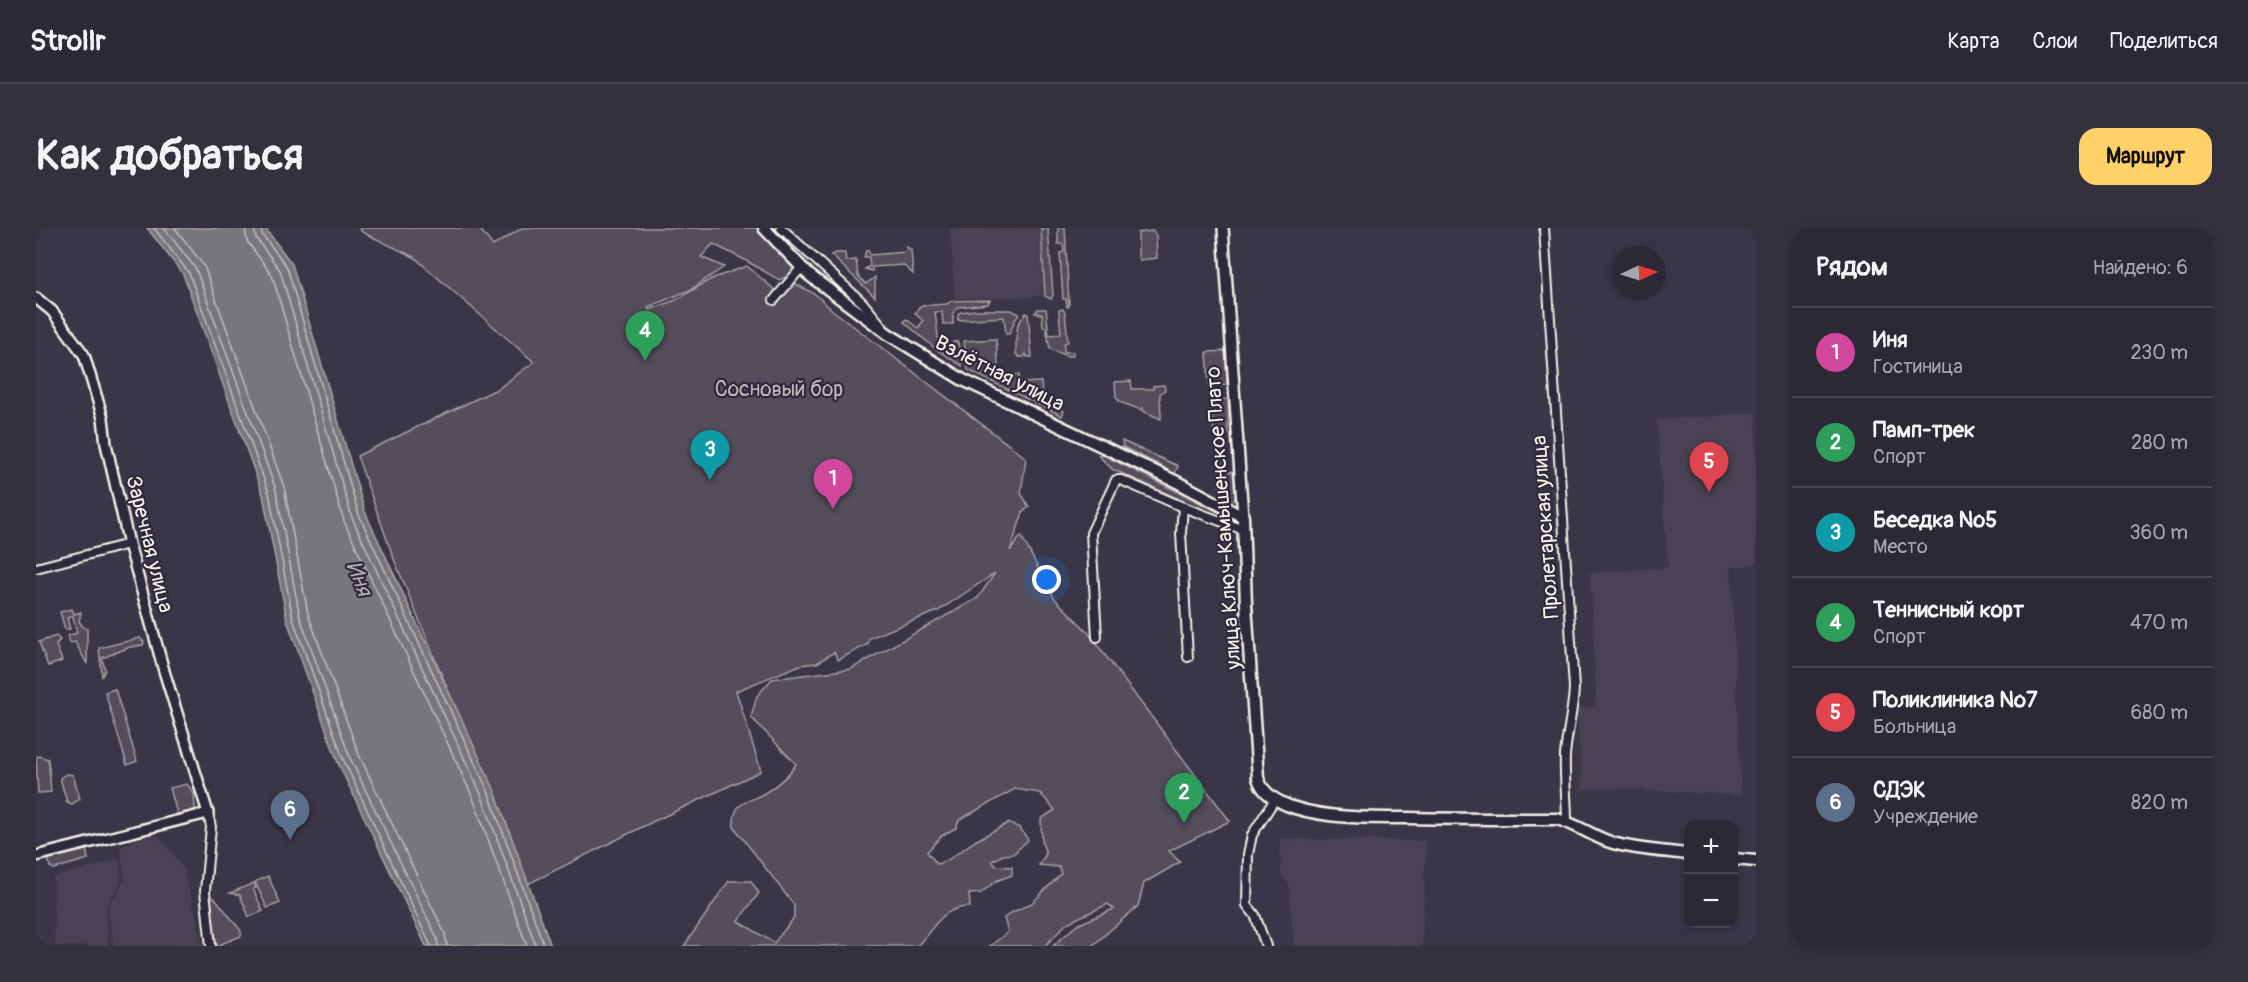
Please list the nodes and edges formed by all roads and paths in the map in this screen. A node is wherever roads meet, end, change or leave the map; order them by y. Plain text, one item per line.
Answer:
1 (764, 228) edge
2 (781, 228) edge
3 (1223, 228) edge
4 (1544, 228) edge
5 (801, 268) junction
6 (36, 298) edge
7 (774, 300) dead end
8 (888, 334) junction
9 (1242, 495) junction
10 (1222, 505) junction
11 (1183, 507) junction
12 (1243, 517) junction
13 (1244, 530) junction
14 (129, 544) junction
15 (36, 568) edge
16 (1097, 637) dead end
17 (1188, 657) dead end
18 (1275, 799) junction
19 (208, 813) junction
20 (1567, 822) junction
21 (1684, 853) edge
22 (36, 856) edge
23 (1738, 859) edge
24 (1756, 861) edge
25 (211, 946) edge
26 (1266, 946) edge

1 - 5 main road, Взлётная улица
2 - 8 street
3 - 9 street, улица Ключ-Камышенское Плато
4 - 20 street, Пролетарская улица
5 - 7 street
5 - 8 main road, Взлётная улица
6 - 14 street, Заречная улица
8 - 10 main road, Взлётная улица
9 - 10 street
9 - 12 street, улица Ключ-Камышенское Плато
10 - 12 main road, Взлётная улица
11 - 13 street
11 - 16 street
11 - 17 street
12 - 13 main road, улица Ключ-Камышенское Плато
13 - 18 main road, улица Ключ-Камышенское Плато
14 - 15 street
14 - 19 street, Заречная улица
18 - 20 main road
18 - 26 street
19 - 22 street
19 - 25 street, Заречная улица
20 - 21 main road
23 - 24 main road

